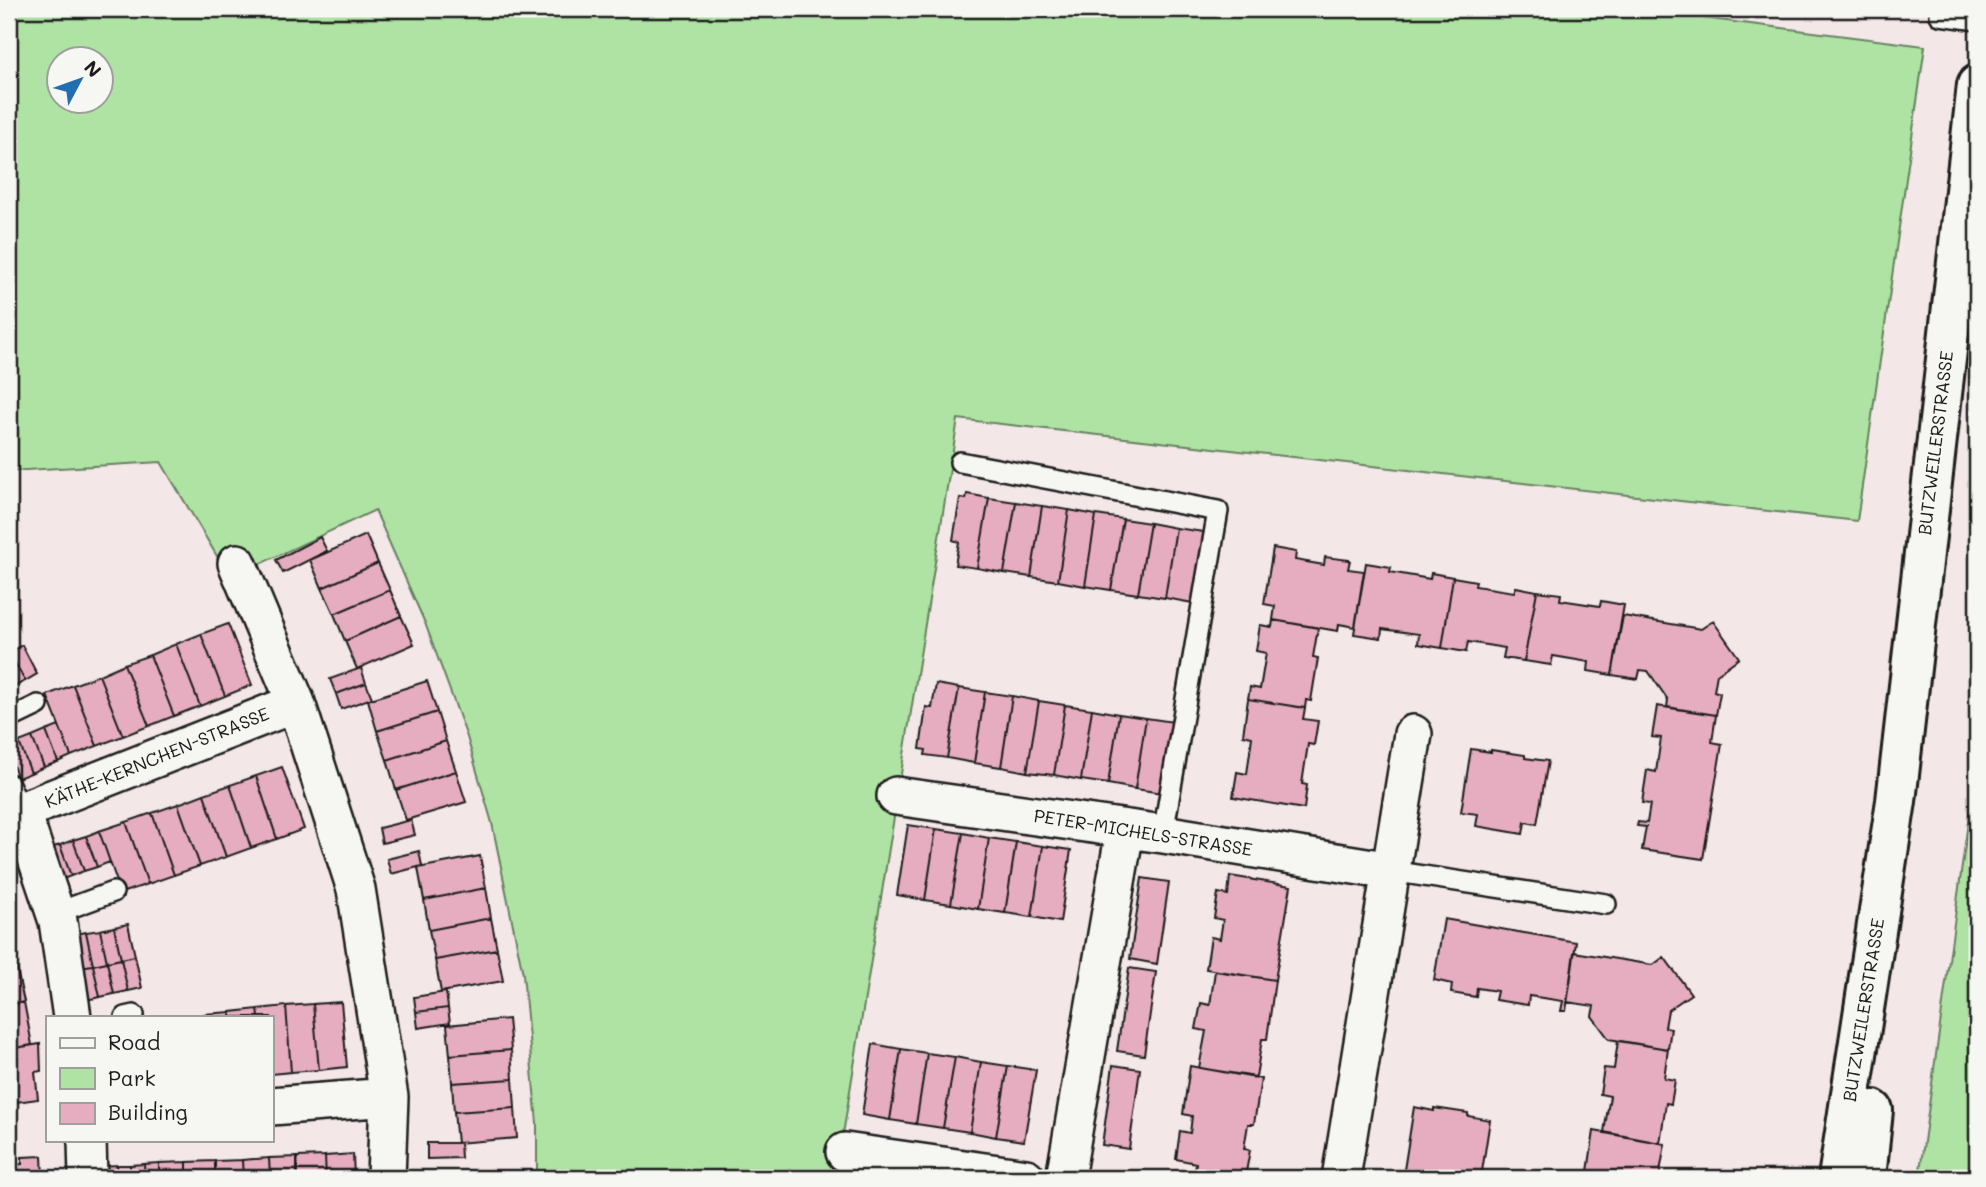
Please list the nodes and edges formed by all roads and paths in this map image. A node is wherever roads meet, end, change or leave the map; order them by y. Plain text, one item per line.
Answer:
1 (1940, 15) dead end
2 (1977, 20) edge
3 (1977, 85) edge
4 (960, 462) dead end
5 (237, 563) dead end
6 (296, 703) junction
7 (38, 705) dead end
8 (9, 719) edge
9 (1413, 734) dead end
10 (896, 796) dead end
11 (15, 798) edge
12 (1896, 801) junction
13 (1125, 830) junction
14 (1163, 834) junction
15 (1391, 872) junction
16 (113, 892) dead end
17 (1606, 904) dead end
18 (56, 913) junction
19 (72, 1016) edge
20 (389, 1097) junction
21 (273, 1106) edge
22 (87, 1142) edge
23 (845, 1152) dead end
24 (88, 1178) edge
25 (386, 1178) edge
26 (1026, 1178) edge
27 (1065, 1178) edge
28 (1340, 1178) edge
29 (1838, 1178) edge
30 (1866, 1178) edge

1 - 2 lane
3 - 12 main road, BUTZWEILERSTRASSE
4 - 14 lane
5 - 6 street
6 - 11 street, KÄTHE-KERNCHEN-STRASSE
6 - 20 street
7 - 8 lane
9 - 15 street
10 - 13 street, PETER-MICHELS-STRASSE
11 - 18 street, KÄTHE-KERNCHEN-STRASSE
12 - 29 main road, BUTZWEILERSTRASSE
12 - 30 main road, BUTZWEILERSTRASSE
13 - 14 street, PETER-MICHELS-STRASSE
13 - 27 street
14 - 15 street, PETER-MICHELS-STRASSE
15 - 17 lane
15 - 28 street
16 - 18 lane
18 - 19 street, KÄTHE-KERNCHEN-STRASSE
20 - 21 street
20 - 25 street
22 - 24 street
23 - 26 street

